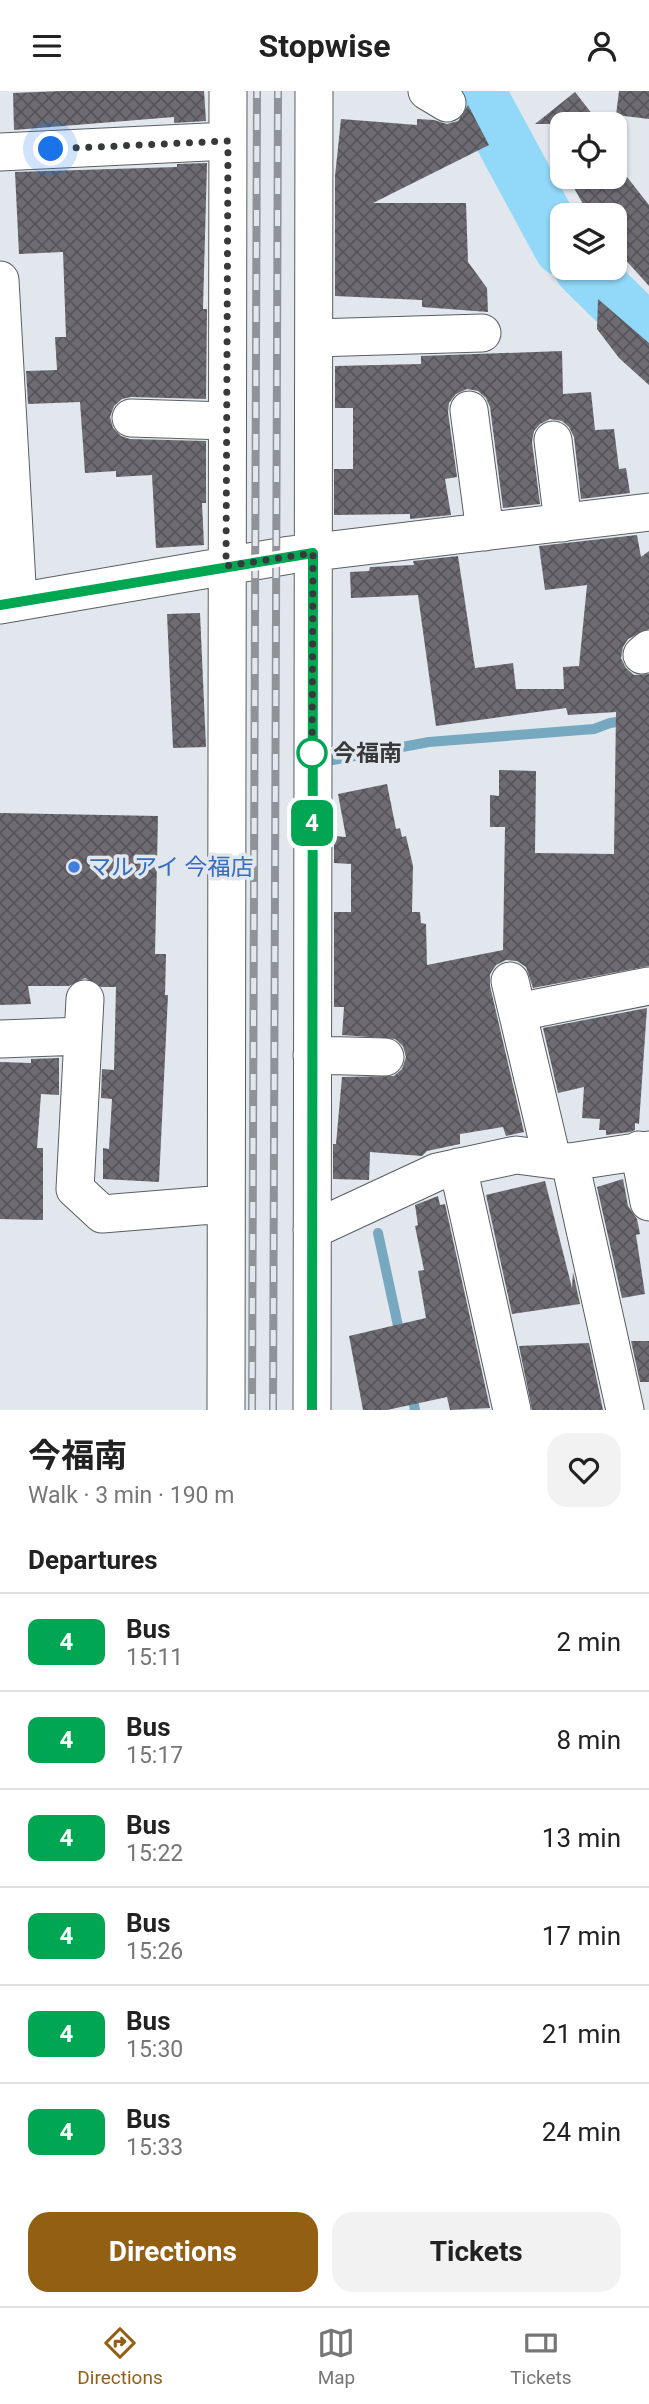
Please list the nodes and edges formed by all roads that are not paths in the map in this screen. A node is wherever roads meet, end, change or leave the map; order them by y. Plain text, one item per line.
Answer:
1 (228, 91) edge
2 (314, 91) edge
3 (228, 141) junction
4 (0, 152) edge
5 (0, 280) edge
6 (482, 333) dead end
7 (314, 338) junction
8 (469, 410) dead end
9 (131, 418) dead end
10 (227, 421) junction
11 (553, 440) dead end
12 (649, 512) edge
13 (563, 523) junction
14 (485, 532) junction
15 (313, 553) junction
16 (226, 566) junction
17 (9, 604) edge
18 (649, 986) edge
19 (85, 999) dead end
20 (83, 1036) junction
21 (0, 1039) edge
22 (312, 1055) junction
23 (385, 1058) dead end
24 (644, 1150) edge
25 (561, 1160) junction
26 (458, 1167) junction
27 (649, 1202) edge
28 (225, 1204) junction
29 (312, 1230) junction
30 (633, 1406) edge
31 (226, 1410) edge
32 (312, 1410) edge
33 (512, 1410) edge

1 - 3 street
2 - 7 street
3 - 4 street
3 - 10 street
5 - 17 street
6 - 7 street
7 - 15 street
8 - 14 street
9 - 10 street
10 - 16 street
11 - 13 street
12 - 13 street
13 - 14 street
14 - 15 street
15 - 16 street
15 - 22 street
16 - 17 street
16 - 28 street
18 - 25 street
19 - 20 street
20 - 21 street
20 - 28 street
22 - 23 street
22 - 29 street
24 - 25 street
24 - 27 street
25 - 26 street
25 - 30 street
26 - 29 street
26 - 33 street
28 - 31 street
29 - 32 street

